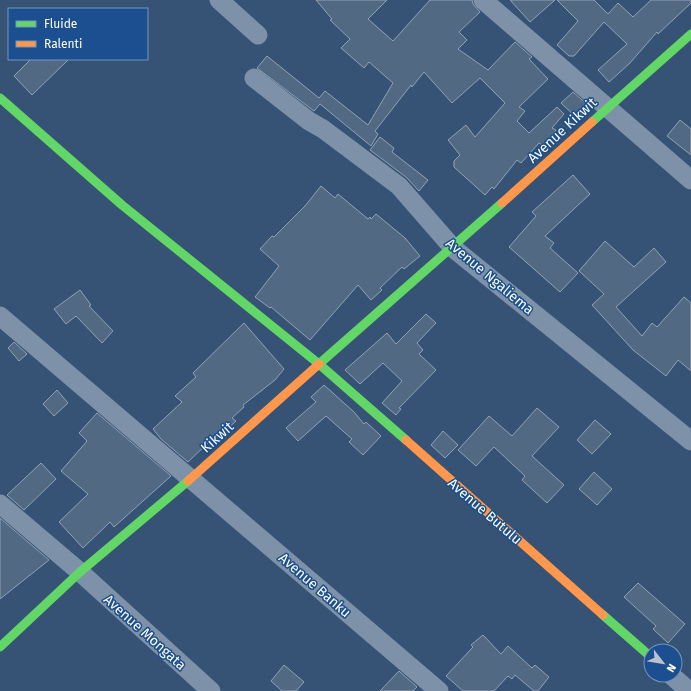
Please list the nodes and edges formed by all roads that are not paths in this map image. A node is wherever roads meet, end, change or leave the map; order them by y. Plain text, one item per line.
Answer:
1 (219, 0) edge
2 (483, 0) edge
3 (691, 34) edge
4 (258, 35) dead end
5 (254, 78) dead end
6 (0, 98) edge
7 (608, 106) junction
8 (691, 180) edge
9 (453, 248) junction
10 (0, 316) edge
11 (319, 364) junction
12 (691, 441) edge
13 (191, 478) junction
14 (0, 504) edge
15 (80, 572) junction
16 (0, 647) edge
17 (643, 650) edge
18 (680, 683) edge
19 (211, 691) edge
20 (439, 691) edge
21 (689, 691) edge

1 - 4 street
2 - 7 street
3 - 7 main road, Avenue Kikwit
5 - 9 street, Avenue Ngaliema
6 - 11 main road, Avenue Butulu
7 - 8 street
7 - 9 main road, Avenue Kikwit
9 - 11 main road, Kikwit
9 - 12 street, Avenue Ngaliema
10 - 13 street, Avenue Banku
11 - 13 main road, Kikwit
11 - 17 main road, Avenue Butulu
13 - 15 main road, Kikwit
13 - 20 street, Avenue Banku
14 - 15 street, Avenue Mongata
15 - 16 main road, Kikwit
15 - 19 street, Avenue Mongata
18 - 21 street

